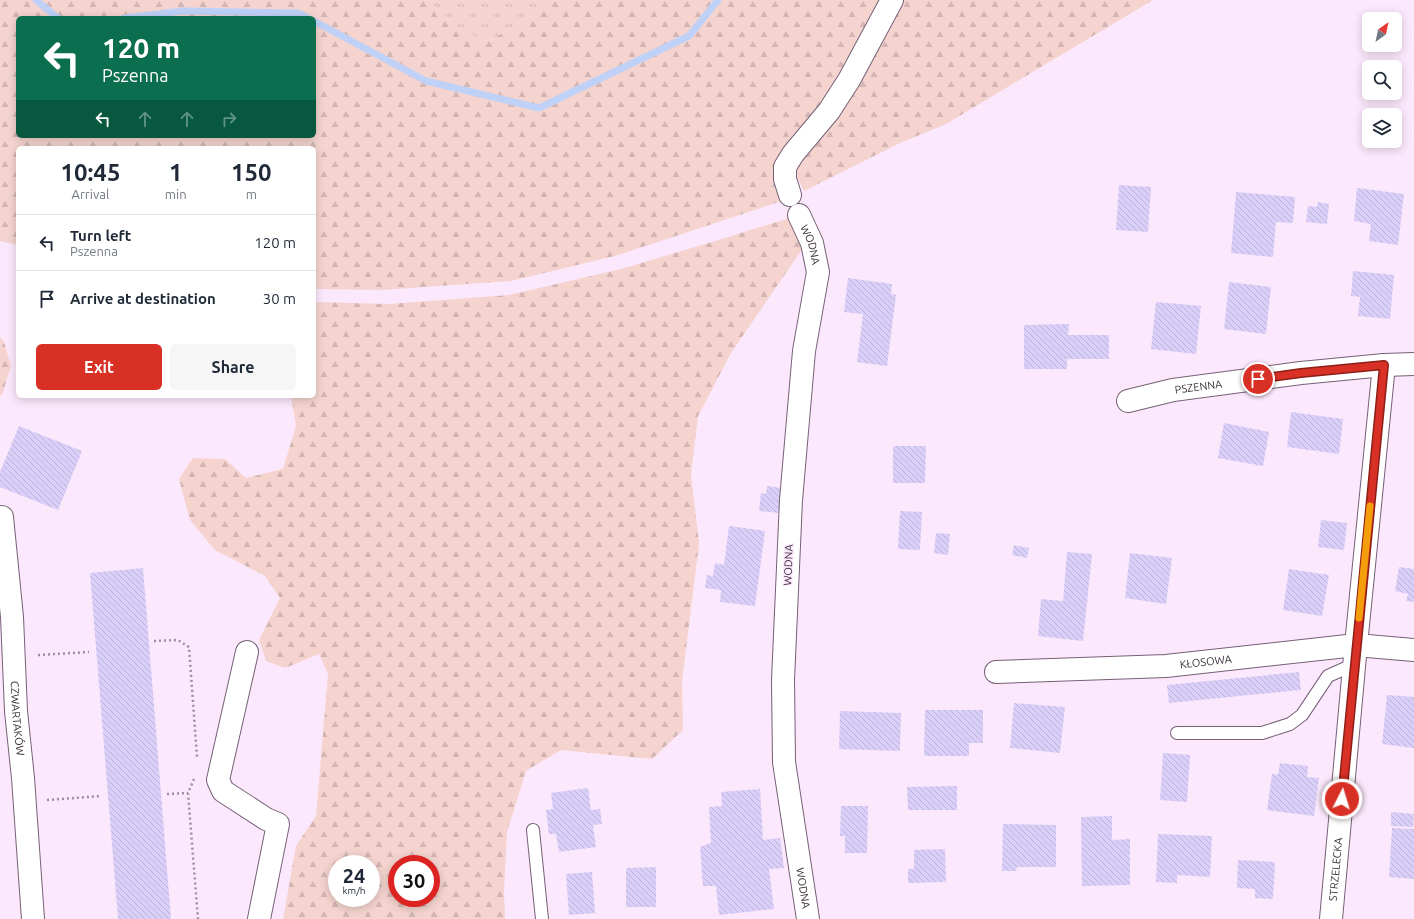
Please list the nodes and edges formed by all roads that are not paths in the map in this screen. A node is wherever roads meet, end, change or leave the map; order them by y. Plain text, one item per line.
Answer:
1 (892, 0) edge
2 (790, 195) dead end
3 (799, 215) dead end
4 (1414, 364) edge
5 (1384, 365) junction
6 (1128, 401) dead end
7 (2, 517) dead end
8 (1414, 650) edge
9 (247, 652) dead end
10 (1355, 655) junction
11 (996, 672) dead end
12 (1177, 733) dead end
13 (533, 830) dead end
14 (33, 919) edge
15 (259, 919) edge
16 (542, 919) edge
17 (808, 919) edge
18 (1331, 919) edge

1 - 2 street
3 - 17 street, WODNA
4 - 5 street, PSZENNA
5 - 6 street, PSZENNA
5 - 10 street, STRZELECKA
7 - 14 street, CZWARTAKÓW
8 - 10 street, KŁOSOWA
9 - 15 street
10 - 11 street, KŁOSOWA
10 - 12 lane
10 - 18 street, STRZELECKA
13 - 16 lane

